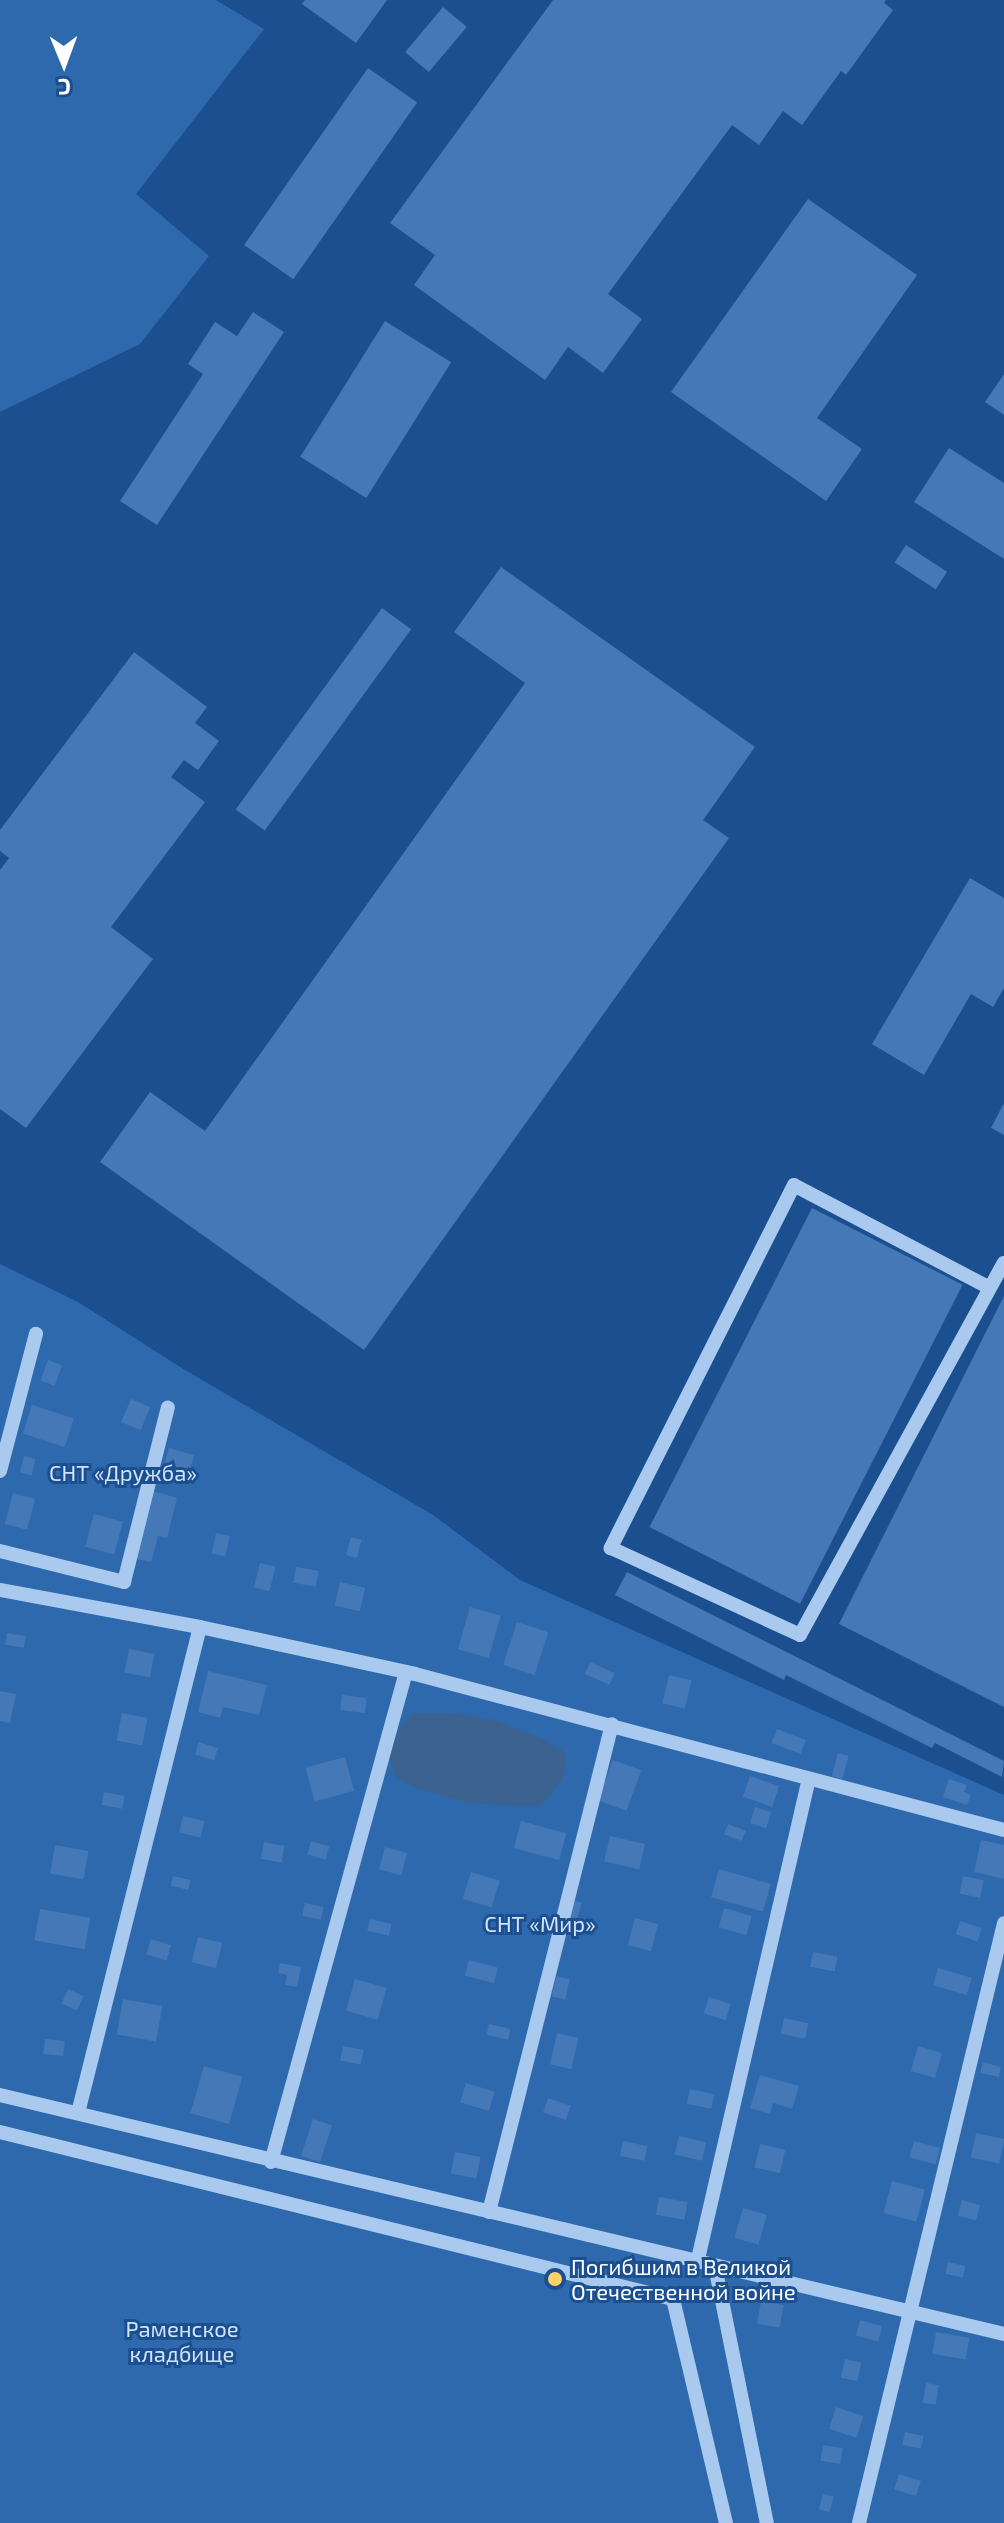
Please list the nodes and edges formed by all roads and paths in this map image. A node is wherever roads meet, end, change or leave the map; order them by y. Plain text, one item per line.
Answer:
1 (1004, 1263) edge
2 (988, 1287) junction
3 (36, 1334) dead end
4 (168, 1407) dead end
5 (0, 1471) edge
6 (0, 1551) edge
7 (0, 1590) edge
8 (200, 1627) junction
9 (406, 1672) junction
10 (612, 1724) junction
11 (809, 1780) junction
12 (1004, 1830) edge
13 (1004, 1923) edge
14 (0, 2095) edge
15 (78, 2113) junction
16 (0, 2132) edge
17 (271, 2162) junction
18 (489, 2212) junction
19 (698, 2259) junction
20 (715, 2266) junction
21 (913, 2311) junction
22 (1004, 2334) edge
23 (726, 2523) edge
24 (767, 2523) edge
25 (859, 2523) edge

1 - 2 lane
2 - 2 lane
3 - 5 lane
4 - 6 lane
7 - 8 lane
8 - 9 lane
8 - 15 lane
9 - 10 lane
9 - 17 lane
10 - 11 lane
10 - 18 lane
11 - 12 lane
11 - 19 lane
13 - 21 lane
14 - 15 lane
15 - 17 lane
16 - 23 lane
17 - 18 lane
18 - 19 lane
19 - 20 lane
20 - 21 lane
20 - 24 lane
21 - 22 lane
21 - 25 lane

